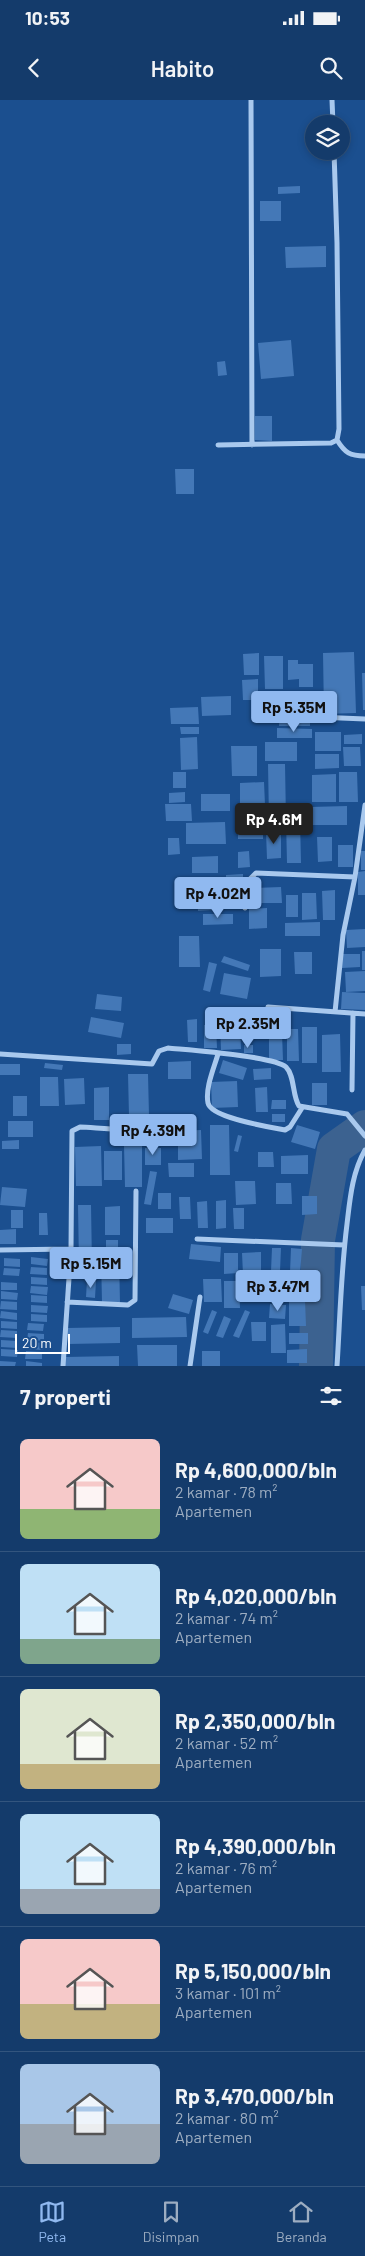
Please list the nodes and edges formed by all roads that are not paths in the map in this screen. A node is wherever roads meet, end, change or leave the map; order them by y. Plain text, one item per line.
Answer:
1 (250, 100) edge
2 (332, 100) edge
3 (333, 115) edge
4 (334, 160) edge
5 (337, 440) junction
6 (252, 444) junction
7 (218, 445) dead end
8 (365, 456) edge
9 (318, 718) dead end
10 (365, 719) edge
11 (365, 805) edge
12 (355, 876) junction
13 (246, 908) dead end
14 (268, 1007) dead end
15 (335, 1012) junction
16 (353, 1013) junction
17 (365, 1014) edge
18 (0, 1054) edge
19 (218, 1054) junction
20 (352, 1090) dead end
21 (302, 1108) junction
22 (152, 1123) dead end
23 (364, 1135) edge
24 (365, 1150) edge
25 (136, 1191) dead end
26 (197, 1239) dead end
27 (344, 1245) junction
28 (71, 1249) junction
29 (0, 1250) edge
30 (200, 1297) dead end
31 (67, 1302) junction
32 (63, 1366) edge
33 (190, 1366) edge
34 (337, 1366) edge

1 - 6 street
2 - 3 street
4 - 5 street
5 - 6 street
5 - 8 street
6 - 7 street
9 - 10 street
11 - 12 street
12 - 13 street
12 - 15 street
14 - 15 street
15 - 16 street
16 - 17 street
16 - 20 street
18 - 19 street
19 - 21 street
19 - 21 street
21 - 23 street
22 - 28 street
24 - 27 street
25 - 31 street
26 - 27 street
27 - 34 street
28 - 29 street
28 - 31 street
30 - 33 street
31 - 32 street

